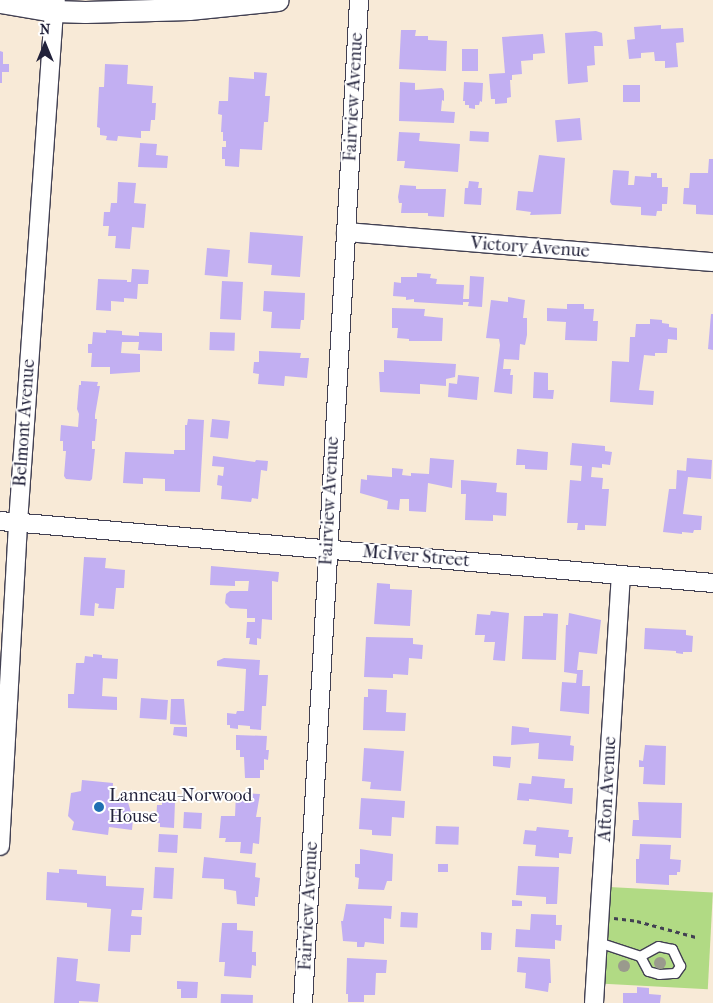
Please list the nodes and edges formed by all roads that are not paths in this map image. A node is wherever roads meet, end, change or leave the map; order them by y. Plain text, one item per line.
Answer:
1 (278, 0) edge
2 (359, 0) edge
3 (0, 2) edge
4 (55, 6) edge
5 (346, 232) junction
6 (713, 262) edge
7 (9, 522) edge
8 (327, 549) junction
9 (620, 576) junction
10 (713, 583) edge
11 (0, 846) edge
12 (598, 942) junction
13 (640, 956) dead end
14 (304, 1003) edge
15 (594, 1003) edge

1 - 4 street
2 - 5 street, Fairview Avenue
3 - 4 street
4 - 7 street, Belmont Avenue
5 - 6 street, Victory Avenue
5 - 8 street, Fairview Avenue
7 - 8 street, McIver Street
7 - 11 street, Belmont Avenue
8 - 9 street, McIver Street
8 - 14 street, Fairview Avenue
9 - 10 street, McIver Street
9 - 12 street, Afton Avenue
12 - 13 lane
12 - 15 street, Afton Avenue

